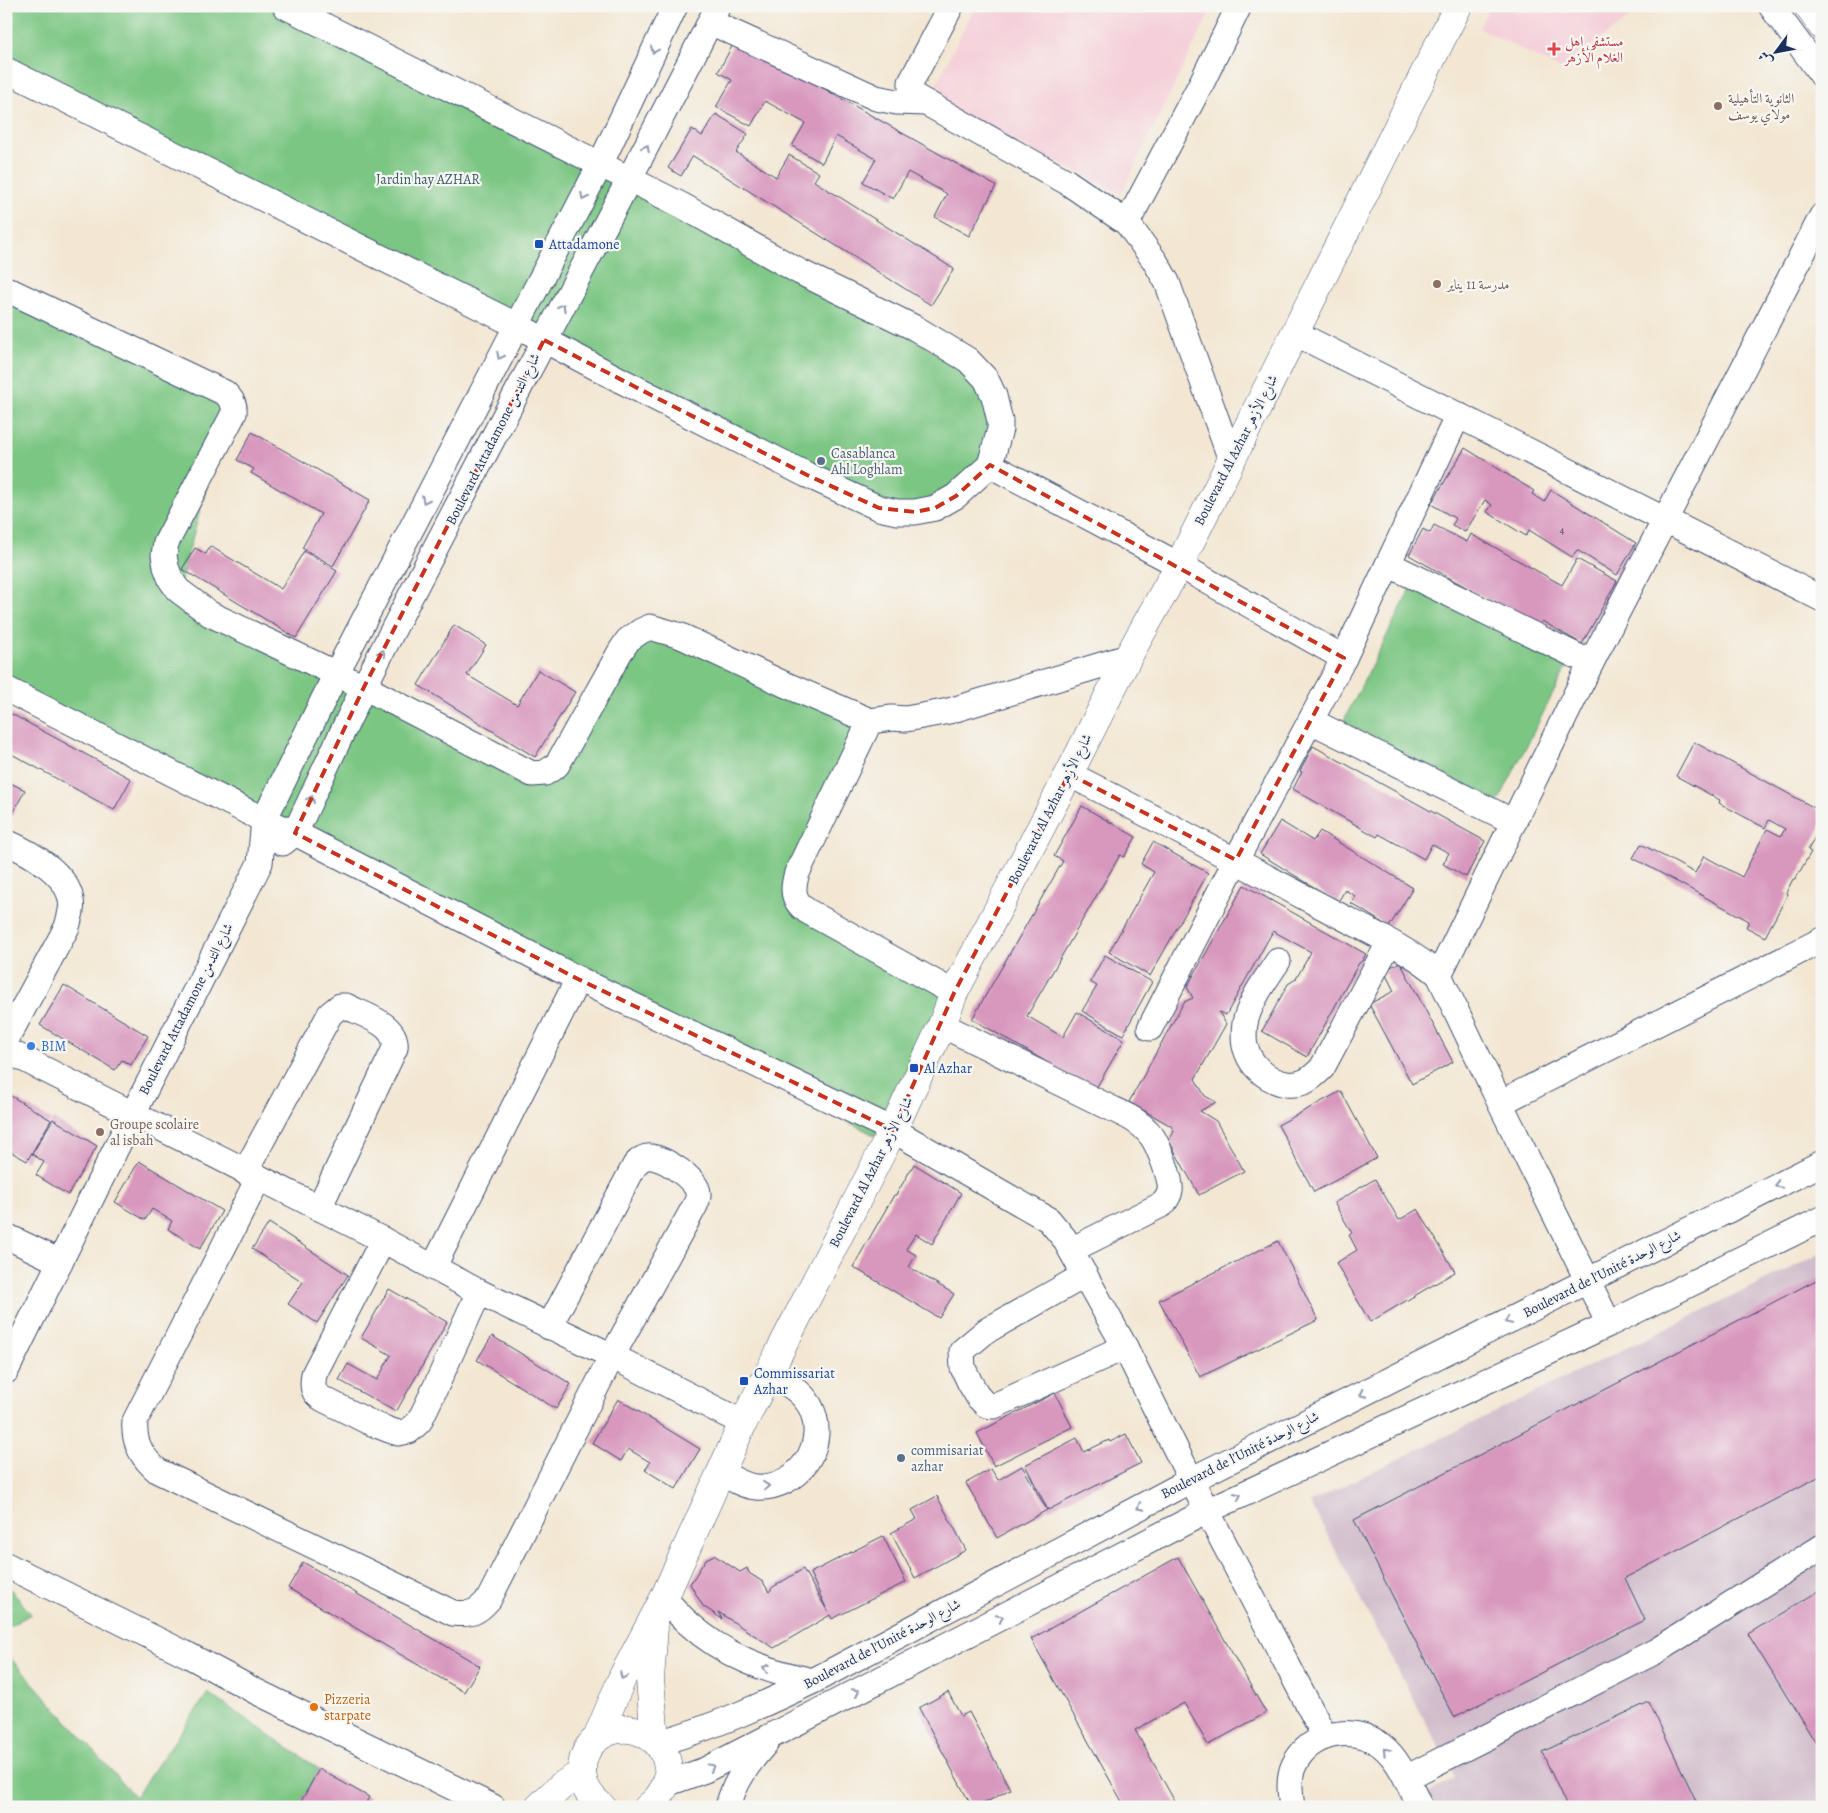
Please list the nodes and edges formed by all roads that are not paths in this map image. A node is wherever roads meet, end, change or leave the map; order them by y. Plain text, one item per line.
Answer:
1 (285, 6) edge
2 (675, 6) edge
3 (951, 6) edge
4 (1239, 6) edge
5 (1458, 6) edge
6 (1771, 6) edge
7 (1808, 6) edge
8 (714, 14) edge
9 (1822, 26) edge
10 (6, 70) edge
11 (1822, 75) edge
12 (925, 103) junction
13 (600, 165) junction
14 (630, 179) junction
15 (1822, 216) edge
16 (1127, 223) junction
17 (6, 289) edge
18 (516, 325) junction
19 (1295, 332) junction
20 (544, 340) junction
21 (1458, 415) junction
22 (1231, 460) junction
23 (990, 465) junction
24 (1665, 520) junction
25 (1388, 564) junction
26 (1179, 565) junction
27 (1822, 599) edge
28 (1128, 657) junction
29 (1344, 658) junction
30 (1591, 663) junction
31 (336, 674) junction
32 (364, 687) junction
33 (6, 689) edge
34 (870, 721) junction
35 (1311, 721) junction
36 (1069, 774) junction
37 (264, 820) junction
38 (1514, 822) junction
39 (295, 833) junction
40 (6, 842) edge
41 (1236, 860) junction
42 (260, 863) junction
43 (1822, 940) edge
44 (1389, 943) junction
45 (1278, 961) dead end
46 (1439, 975) junction
47 (578, 978) junction
48 (954, 993) junction
49 (942, 1025) junction
50 (1150, 1028) dead end
51 (6, 1040) edge
52 (6, 1050) edge
53 (1500, 1103) junction
54 (133, 1114) junction
55 (893, 1130) junction
56 (1822, 1164) edge
57 (252, 1175) junction
58 (319, 1208) junction
59 (1822, 1219) edge
60 (6, 1236) edge
61 (383, 1240) junction
62 (1072, 1250) junction
63 (60, 1262) junction
64 (433, 1268) junction
65 (1085, 1275) junction
66 (1588, 1282) junction
67 (479, 1292) junction
68 (1609, 1324) junction
69 (549, 1327) junction
70 (1125, 1347) junction
71 (612, 1356) junction
72 (6, 1371) edge
73 (768, 1374) junction
74 (744, 1423) junction
75 (721, 1472) junction
76 (1191, 1480) junction
77 (1207, 1511) junction
78 (1822, 1547) edge
79 (6, 1565) edge
80 (659, 1608) junction
81 (813, 1680) junction
82 (773, 1734) junction
83 (1325, 1737) junction
84 (597, 1738) junction
85 (656, 1741) junction
86 (582, 1773) junction
87 (1406, 1778) junction
88 (661, 1797) edge
89 (494, 1807) edge
90 (539, 1807) edge
91 (602, 1807) edge
92 (728, 1807) edge
93 (1292, 1807) edge
94 (1420, 1807) edge

1 - 13 street
2 -> 13 street, Boulevard Attadamone شارع التدمن
3 - 12 street
4 - 16 street
5 - 19 main road, Boulevard Al Azhar شارع الأزهر
6 - 11 street
7 - 9 main road
8 - 12 street
14 -> 8 street, Boulevard Attadamone شارع التدمن
10 - 18 street
12 - 16 street
13 - 14 street
13 -> 18 street, Boulevard Attadamone شارع التدمن
20 -> 14 street, Boulevard Attadamone شارع التدمن
14 - 23 street
15 - 24 street
16 - 22 street
17 - 31 street
18 - 20 street
18 -> 31 street, Boulevard Attadamone شارع التدمن
19 - 21 street
19 - 22 main road, Boulevard Al Azhar شارع الأزهر
20 - 23 street
32 -> 20 street, Boulevard Attadamone شارع التدمن
21 - 24 street
21 - 25 street
22 - 26 main road, Boulevard Al Azhar شارع الأزهر
23 - 26 street
24 - 27 street
24 - 30 street
25 - 29 street
25 - 30 street
26 - 28 main road, Boulevard Al Azhar شارع الأزهر
26 - 29 street
28 - 34 street
28 - 36 main road, Boulevard Al Azhar شارع الأزهر
29 - 35 street
30 - 38 street
31 - 32 street
31 - 37 street, Boulevard Attadamone شارع التدمن
32 - 34 street
39 -> 32 street, Boulevard Attadamone شارع التدمن
33 - 37 street
34 - 48 street
35 - 38 street
35 - 41 street
36 - 41 street
36 - 48 main road, Boulevard Al Azhar شارع الأزهر
37 - 39 street
37 - 42 street, Boulevard Attadamone شارع التدمن
38 - 46 street
39 - 42 street, Boulevard Attadamone شارع التدمن
39 - 47 street
40 - 51 street
41 - 44 street
41 - 50 street
42 - 54 street, Boulevard Attadamone شارع التدمن
43 - 53 street
44 - 45 street
44 - 46 street
46 - 53 street
47 - 55 street
47 - 64 street
48 - 49 main road, Boulevard Al Azhar شارع الأزهر
49 - 55 main road, Boulevard Al Azhar شارع الأزهر
49 - 62 street
52 - 54 street
53 - 66 street
54 - 57 street
54 - 63 street, Boulevard Attadamone شارع التدمن
55 - 62 street
55 - 73 main road, Boulevard Al Azhar شارع الأزهر
56 -> 66 street, Boulevard de l'Unité شارع الوحدة
57 - 58 street
57 - 58 street
57 - 71 street
58 - 61 street
59 - 68 street
60 - 63 street
61 - 64 street
61 - 67 street
62 - 65 street
63 - 72 street, Boulevard Attadamone شارع التدمن
64 - 67 street
65 - 70 street
65 - 70 street
66 - 68 street
66 -> 76 street, Boulevard de l'Unité شارع الوحدة
67 - 69 street
77 -> 68 street
69 - 71 street
69 - 71 street
70 - 76 street
71 - 74 street
73 - 74 main road, Boulevard Al Azhar شارع الأزهر
75 -> 73 street
74 - 75 main road, Boulevard Al Azhar شارع الأزهر
75 - 80 main road, Boulevard Al Azhar شارع الأزهر
76 - 77 street
76 -> 81 street, Boulevard de l'Unité شارع الوحدة
82 -> 77 street
77 - 83 street
78 - 87 street
79 - 89 street
81 -> 80 street
80 -> 84 main road, Boulevard Al Azhar شارع الأزهر
80 - 85 main road, Boulevard Al Azhar شارع الأزهر
81 - 85 street, Boulevard de l'Unité شارع الوحدة
88 -> 82 street
82 - 92 street
87 -> 83 street
83 - 93 street
84 - 85 main road
84 - 86 main road, Boulevard Al Azhar شارع الأزهر
85 - 88 main road, Boulevard Al Azhar شارع الأزهر
86 - 90 main road
86 - 91 main road
87 - 94 street

